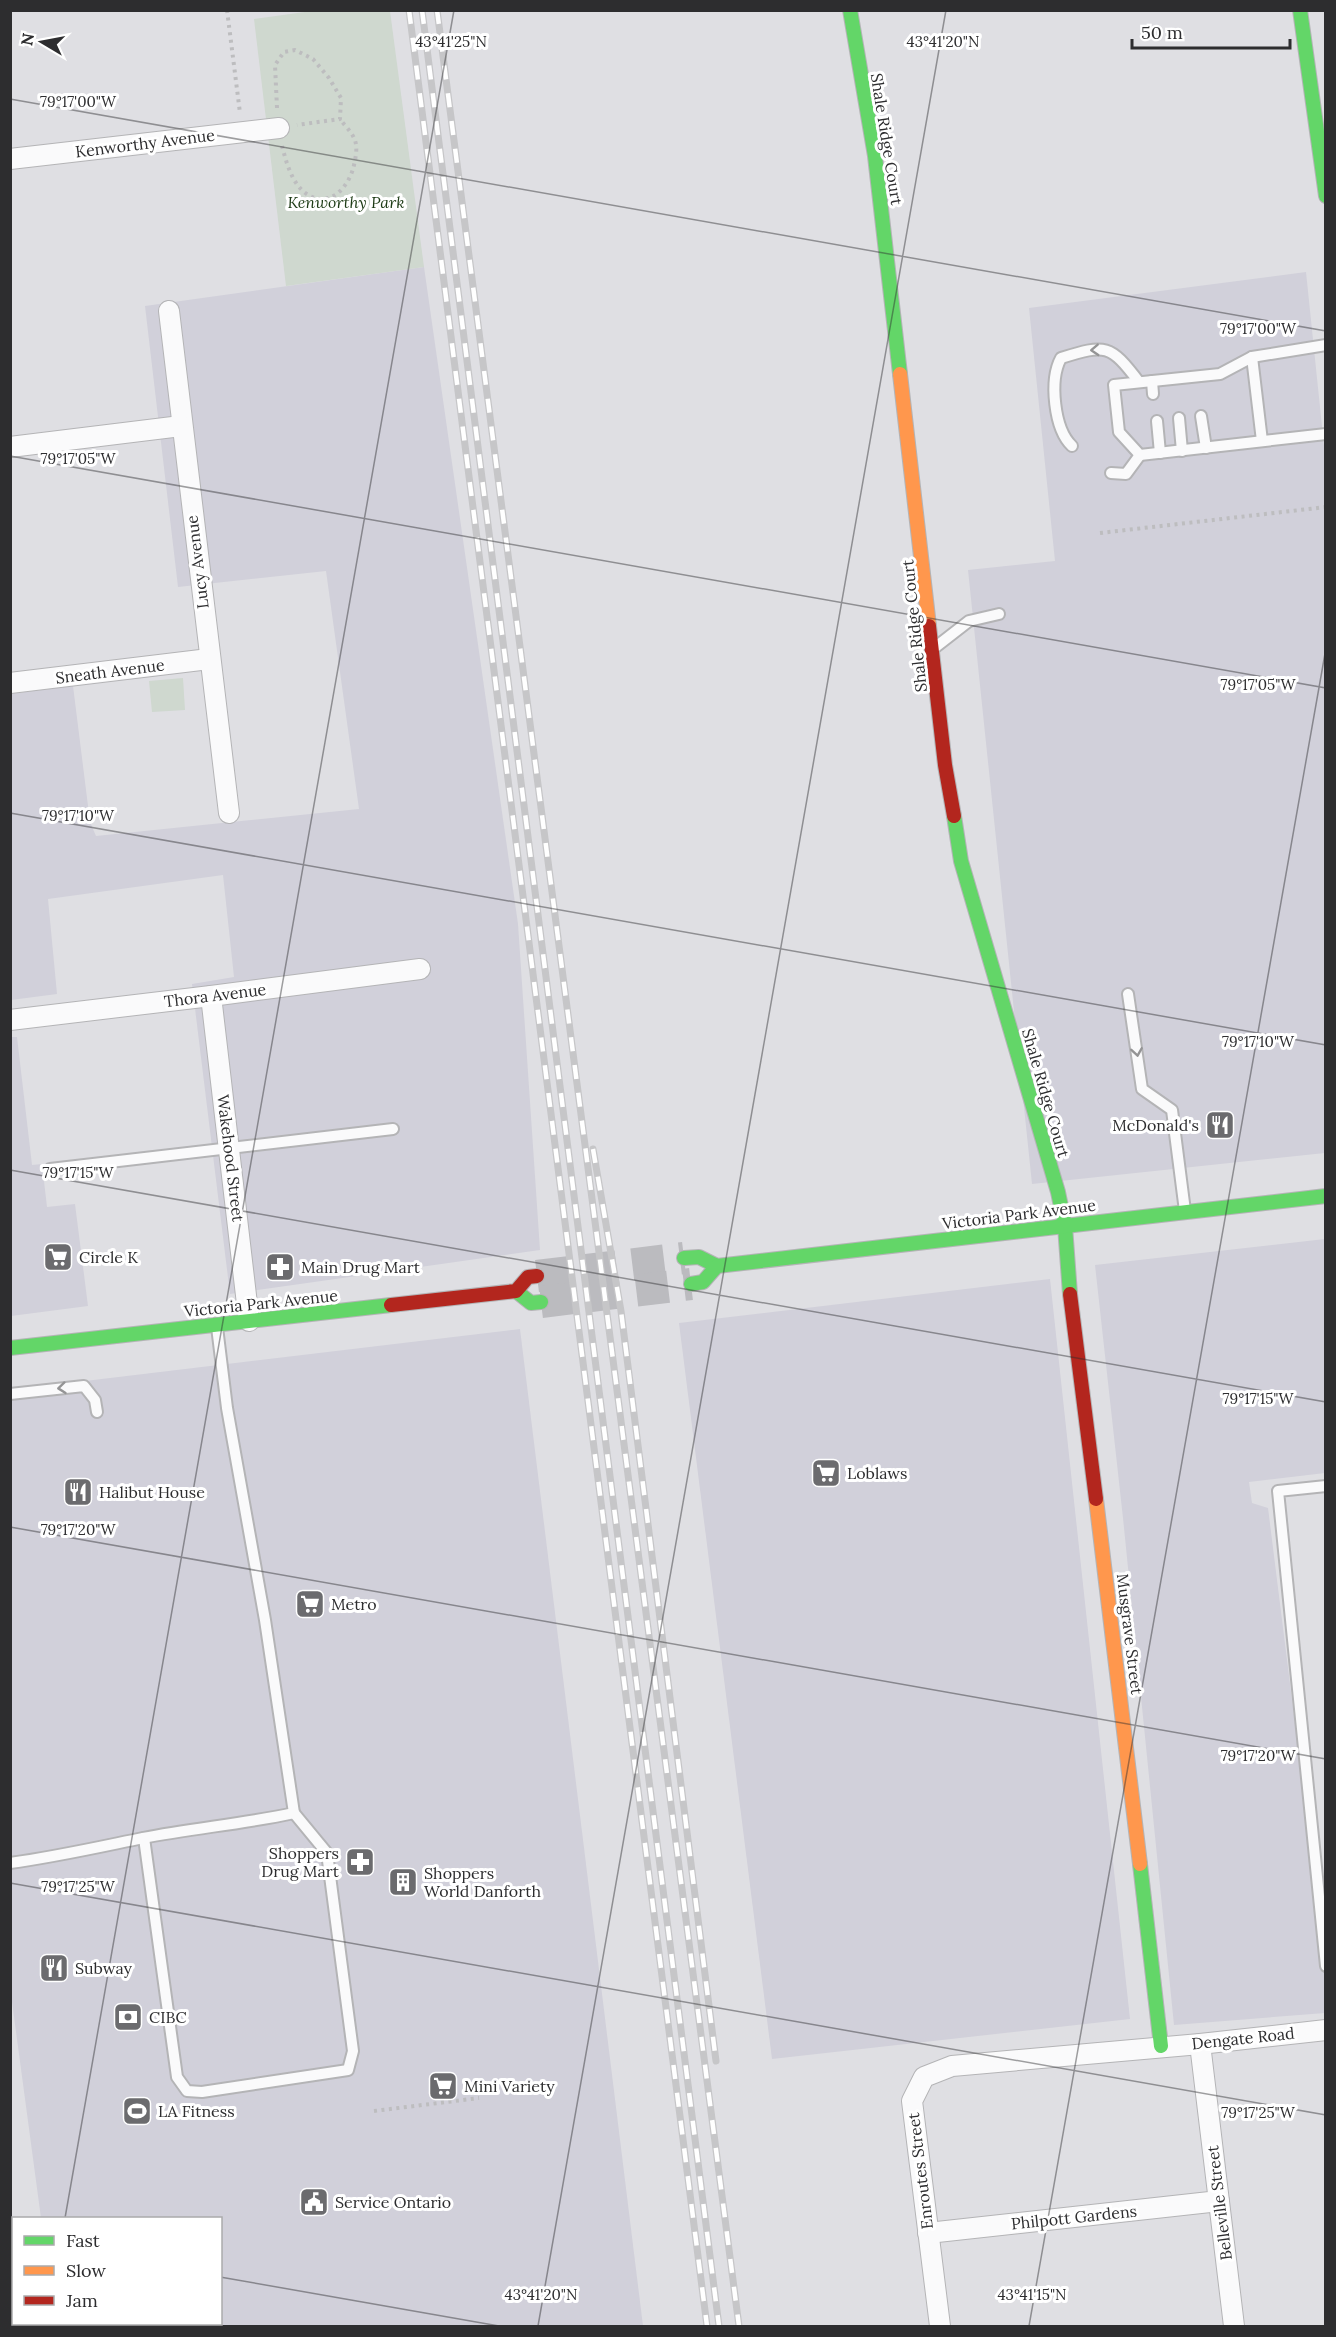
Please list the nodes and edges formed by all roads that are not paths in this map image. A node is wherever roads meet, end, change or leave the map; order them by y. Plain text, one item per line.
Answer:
1 (850, 10) edge
2 (1300, 10) edge
3 (279, 128) road end
4 (10, 159) edge
5 (1326, 196) edge
6 (169, 311) dead end
7 (1326, 345) edge
8 (1252, 357) junction
9 (1196, 376) junction
10 (1174, 379) junction
11 (1152, 381) junction
12 (1139, 382) junction
13 (1198, 389) dead end
14 (1175, 392) dead end
15 (1153, 394) dead end
16 (1201, 416) dead end
17 (1179, 418) dead end
18 (1156, 421) dead end
19 (181, 426) junction
20 (1326, 434) edge
21 (1262, 441) junction
22 (1072, 446) dead end
23 (10, 447) edge
24 (1206, 448) junction
25 (1182, 451) junction
26 (1160, 453) junction
27 (1140, 455) junction
28 (1111, 473) dead end
29 (999, 614) dead end
30 (933, 649) junction
31 (209, 659) junction
32 (10, 683) edge
33 (229, 813) dead end
34 (420, 969) dead end
35 (1128, 994) dead end
36 (211, 996) junction
37 (10, 1020) edge
38 (393, 1129) dead end
39 (230, 1150) junction
40 (50, 1169) dead end
41 (1326, 1196) edge
42 (1185, 1212) junction
43 (1065, 1226) junction
44 (684, 1258) tunnel mouth
45 (717, 1266) junction
46 (537, 1276) tunnel mouth
47 (691, 1284) tunnel mouth
48 (516, 1291) junction
49 (541, 1302) tunnel mouth
50 (249, 1321) junction
51 (216, 1324) junction
52 (11, 1344) edge
53 (10, 1394) edge
54 (97, 1412) dead end
55 (1326, 1486) edge
56 (294, 1813) junction
57 (144, 1838) junction
58 (10, 1863) edge
59 (1326, 1966) edge
60 (1326, 2030) edge
61 (1200, 2043) junction
62 (1161, 2046) junction
63 (1219, 2201) junction
64 (928, 2233) junction
65 (940, 2326) edge
66 (1234, 2326) edge

1 - 30 street, Shale Ridge Court
2 - 5 street
3 - 4 street, Kenworthy Avenue
6 - 19 street, Lucy Avenue
7 - 8 lane
8 - 9 lane
8 - 21 lane
9 - 10 lane
9 - 13 lane
10 - 11 lane
10 - 14 lane
11 - 12 lane
11 - 15 lane
12 -> 22 lane
12 - 27 lane
16 - 24 lane
17 - 25 lane
18 - 26 lane
19 - 23 street
19 - 31 street, Lucy Avenue
20 - 21 lane
21 - 24 lane
24 - 25 lane
25 - 26 lane
26 - 27 lane
27 - 28 lane
29 - 30 lane
30 - 43 street, Shale Ridge Court
31 - 32 street, Sneath Avenue
31 - 33 street, Lucy Avenue
34 - 36 street, Thora Avenue
35 -> 42 lane
36 - 37 street, Thora Avenue
36 - 39 street, Wakehood Street
38 - 39 lane
39 - 40 lane
39 - 50 street, Wakehood Street
41 - 42 street, Victoria Park Avenue
42 - 43 street, Victoria Park Avenue
43 - 45 street, Victoria Park Avenue
43 - 62 street, Musgrave Street
44 - 45 street, Victoria Park Avenue
45 - 47 street
46 - 48 street, Victoria Park Avenue
48 - 49 street
48 - 50 street, Victoria Park Avenue
50 - 51 street, Victoria Park Avenue
51 - 52 street, Victoria Park Avenue
51 - 56 lane
54 -> 53 lane
55 - 59 lane
56 - 57 lane
56 - 57 lane
57 - 58 lane
60 - 61 street, Dengate Road
61 - 62 street, Dengate Road
61 - 63 street, Belleville Street
62 - 64 street, Enroutes Street
63 - 64 street, Philpott Gardens
63 - 66 street, Belleville Street
64 - 65 street, Enroutes Street

